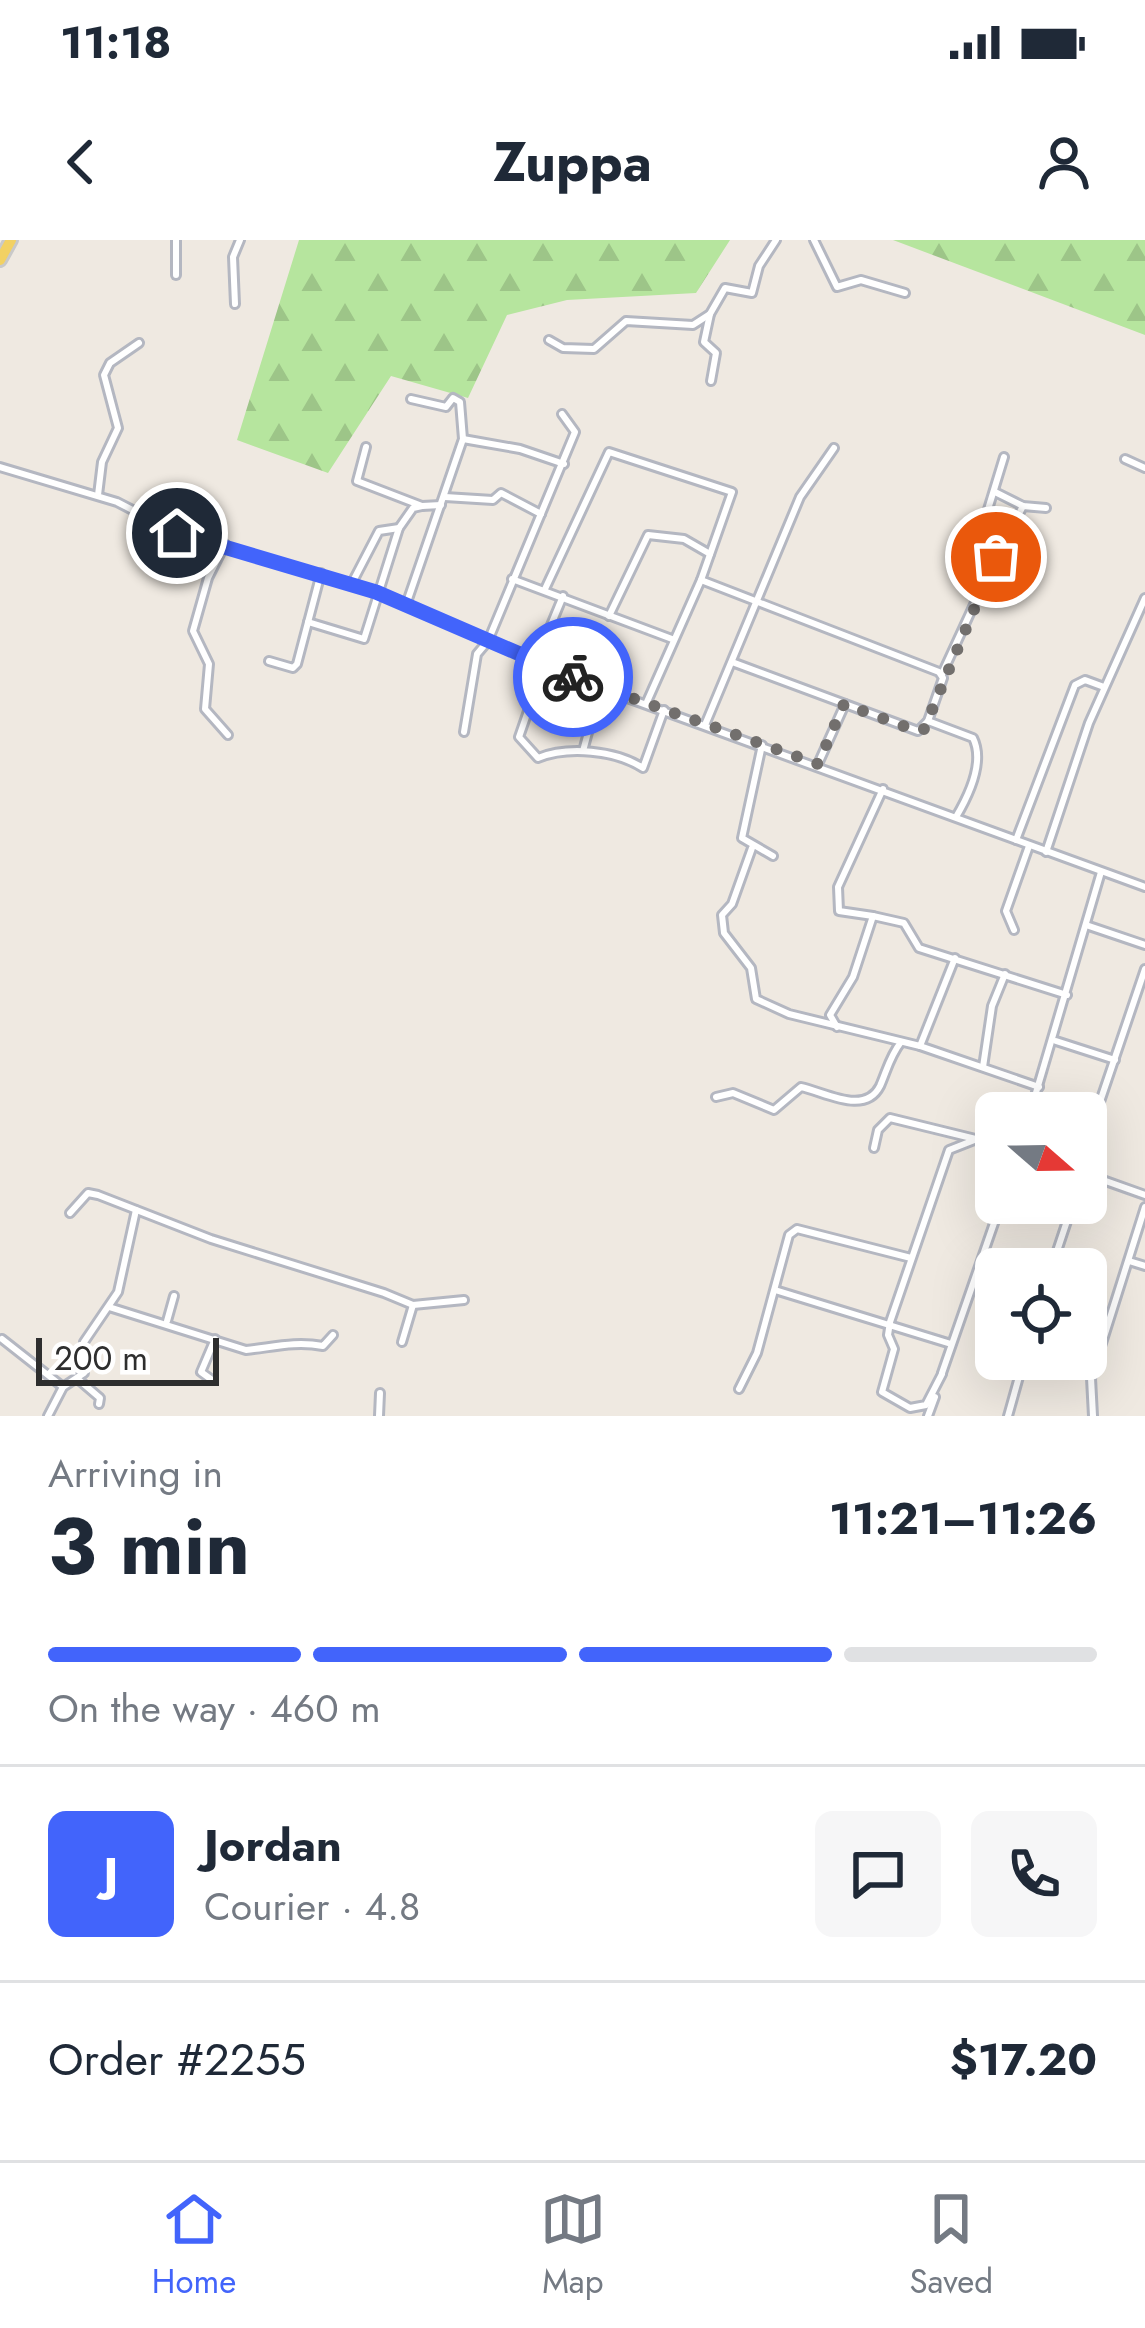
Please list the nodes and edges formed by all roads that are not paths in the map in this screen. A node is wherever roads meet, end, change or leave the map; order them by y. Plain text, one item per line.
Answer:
1 (11, 240) edge
2 (176, 240) edge
3 (240, 240) edge
4 (776, 240) edge
5 (814, 240) edge
6 (0, 260) edge
7 (176, 275) dead end
8 (905, 293) dead end
9 (235, 304) dead end
10 (710, 314) junction
11 (549, 340) dead end
12 (139, 343) dead end
13 (711, 382) dead end
14 (411, 399) dead end
15 (562, 414) dead end
16 (463, 439) junction
17 (366, 447) dead end
18 (834, 448) dead end
19 (1004, 458) dead end
20 (1125, 459) dead end
21 (564, 464) junction
22 (0, 467) edge
23 (1145, 468) edge
24 (995, 492) junction
25 (98, 495) junction
26 (443, 501) junction
27 (422, 506) junction
28 (1023, 506) junction
29 (1046, 508) dead end
30 (541, 514) junction
31 (399, 528) junction
32 (225, 544) junction
33 (710, 554) junction
34 (996, 557) junction
35 (321, 573) junction
36 (512, 579) junction
37 (701, 580) junction
38 (352, 584) junction
39 (545, 589) junction
40 (376, 592) junction
41 (563, 596) junction
42 (1145, 598) edge
43 (757, 602) junction
44 (406, 605) junction
45 (609, 616) junction
46 (308, 622) junction
47 (672, 639) junction
48 (488, 641) junction
49 (269, 661) dead end
50 (732, 662) junction
51 (544, 665) junction
52 (942, 674) junction
53 (1104, 687) junction
54 (600, 688) junction
55 (646, 704) junction
56 (844, 704) junction
57 (664, 710) junction
58 (928, 721) junction
59 (706, 725) junction
60 (464, 732) dead end
61 (228, 735) dead end
62 (762, 745) junction
63 (584, 751) junction
64 (818, 764) junction
65 (883, 789) junction
66 (956, 817) junction
67 (1016, 840) junction
68 (1030, 846) junction
69 (752, 848) junction
70 (1046, 852) junction
71 (773, 856) dead end
72 (1101, 872) junction
73 (1145, 887) edge
74 (874, 916) junction
75 (1086, 925) junction
76 (1014, 930) dead end
77 (1145, 945) edge
78 (955, 958) junction
79 (1145, 969) edge
80 (1005, 974) junction
81 (1067, 995) junction
82 (1141, 1003) edge
83 (838, 1028) junction
84 (1054, 1041) junction
85 (901, 1042) junction
86 (920, 1046) junction
87 (1115, 1060) junction
88 (983, 1067) junction
89 (1039, 1087) junction
90 (1037, 1092) edge
91 (1104, 1092) edge
92 (716, 1097) dead end
93 (975, 1139) edge
94 (975, 1140) edge
95 (874, 1148) dead end
96 (1107, 1181) edge
97 (1145, 1195) edge
98 (1145, 1207) edge
99 (136, 1210) junction
100 (70, 1213) dead end
101 (994, 1224) edge
102 (911, 1258) junction
103 (1129, 1261) junction
104 (1145, 1266) edge
105 (775, 1290) junction
106 (174, 1296) dead end
107 (464, 1300) dead end
108 (412, 1305) junction
109 (109, 1307) junction
110 (167, 1321) junction
111 (890, 1322) junction
112 (333, 1335) dead end
113 (2, 1339) edge
114 (215, 1340) junction
115 (402, 1342) dead end
116 (951, 1344) junction
117 (942, 1374) junction
118 (79, 1380) junction
119 (212, 1380) dead end
120 (1018, 1380) edge
121 (63, 1387) junction
122 (740, 1389) dead end
123 (380, 1393) dead end
124 (99, 1404) dead end
125 (48, 1416) edge
126 (379, 1416) edge
127 (928, 1416) edge
128 (1008, 1416) edge
129 (1093, 1416) edge

1 - 6 main road
2 - 7 street
3 - 9 street
4 - 10 street
5 - 8 street
10 - 11 street
10 - 13 street
12 - 25 street
14 - 16 street
15 - 21 street
16 - 21 street
16 - 26 street
17 - 27 street
18 - 43 street
19 - 24 street
20 - 23 street
21 - 30 street
22 - 25 street
24 - 28 street
24 - 34 street
25 - 32 street
26 - 27 street
26 - 30 street
26 - 44 street
27 - 31 street
28 - 29 street
28 - 34 street
30 - 36 street
31 - 38 street
31 - 40 street
32 - 35 street
32 - 61 street
33 - 37 street
33 - 39 street
33 - 45 street
34 - 52 street
35 - 38 street
35 - 46 street
36 - 39 street
36 - 48 street
37 - 43 street
37 - 47 street
38 - 40 street
39 - 41 street
40 - 44 street
40 - 46 street
41 - 45 street
41 - 51 street
42 - 53 street
43 - 50 street
43 - 52 street
44 - 48 street
45 - 47 street
46 - 49 street
47 - 55 street
48 - 51 street
48 - 60 street
50 - 56 street
50 - 59 street
51 - 54 street
51 - 63 street
52 - 58 street
53 - 67 street
53 - 70 street
54 - 55 street
54 - 63 street
55 - 57 street
56 - 58 street
56 - 64 street
57 - 59 street
57 - 63 street
58 - 66 street
59 - 62 street
62 - 64 street
62 - 69 street
64 - 65 street
65 - 66 street
65 - 74 street
66 - 67 street
67 - 68 street
68 - 70 street
68 - 76 street
69 - 71 street
69 - 83 street
70 - 72 street
72 - 73 street
72 - 75 street
74 - 78 street
74 - 83 street
75 - 77 street
75 - 81 street
78 - 80 street
78 - 86 street
79 - 82 street
80 - 81 street
80 - 88 street
81 - 84 street
82 - 87 street
83 - 85 street
84 - 87 street
84 - 89 street
85 - 86 street
85 - 92 street
86 - 88 street
87 - 91 street
88 - 89 street
89 - 90 street
93 - 95 street
94 - 102 street
96 - 97 street
98 - 103 street
99 - 100 street
99 - 108 street
99 - 109 street
101 - 116 street
102 - 105 street
102 - 111 street
103 - 104 street
103 - 129 street
105 - 111 street
105 - 122 street
106 - 110 street
107 - 108 street
108 - 115 street
109 - 110 street
109 - 118 street
110 - 114 street
111 - 116 street
111 - 117 street
112 - 114 street
113 - 121 street
114 - 119 street
116 - 117 street
117 - 127 street
118 - 121 street
118 - 124 street
120 - 128 street
121 - 125 street
123 - 126 street

